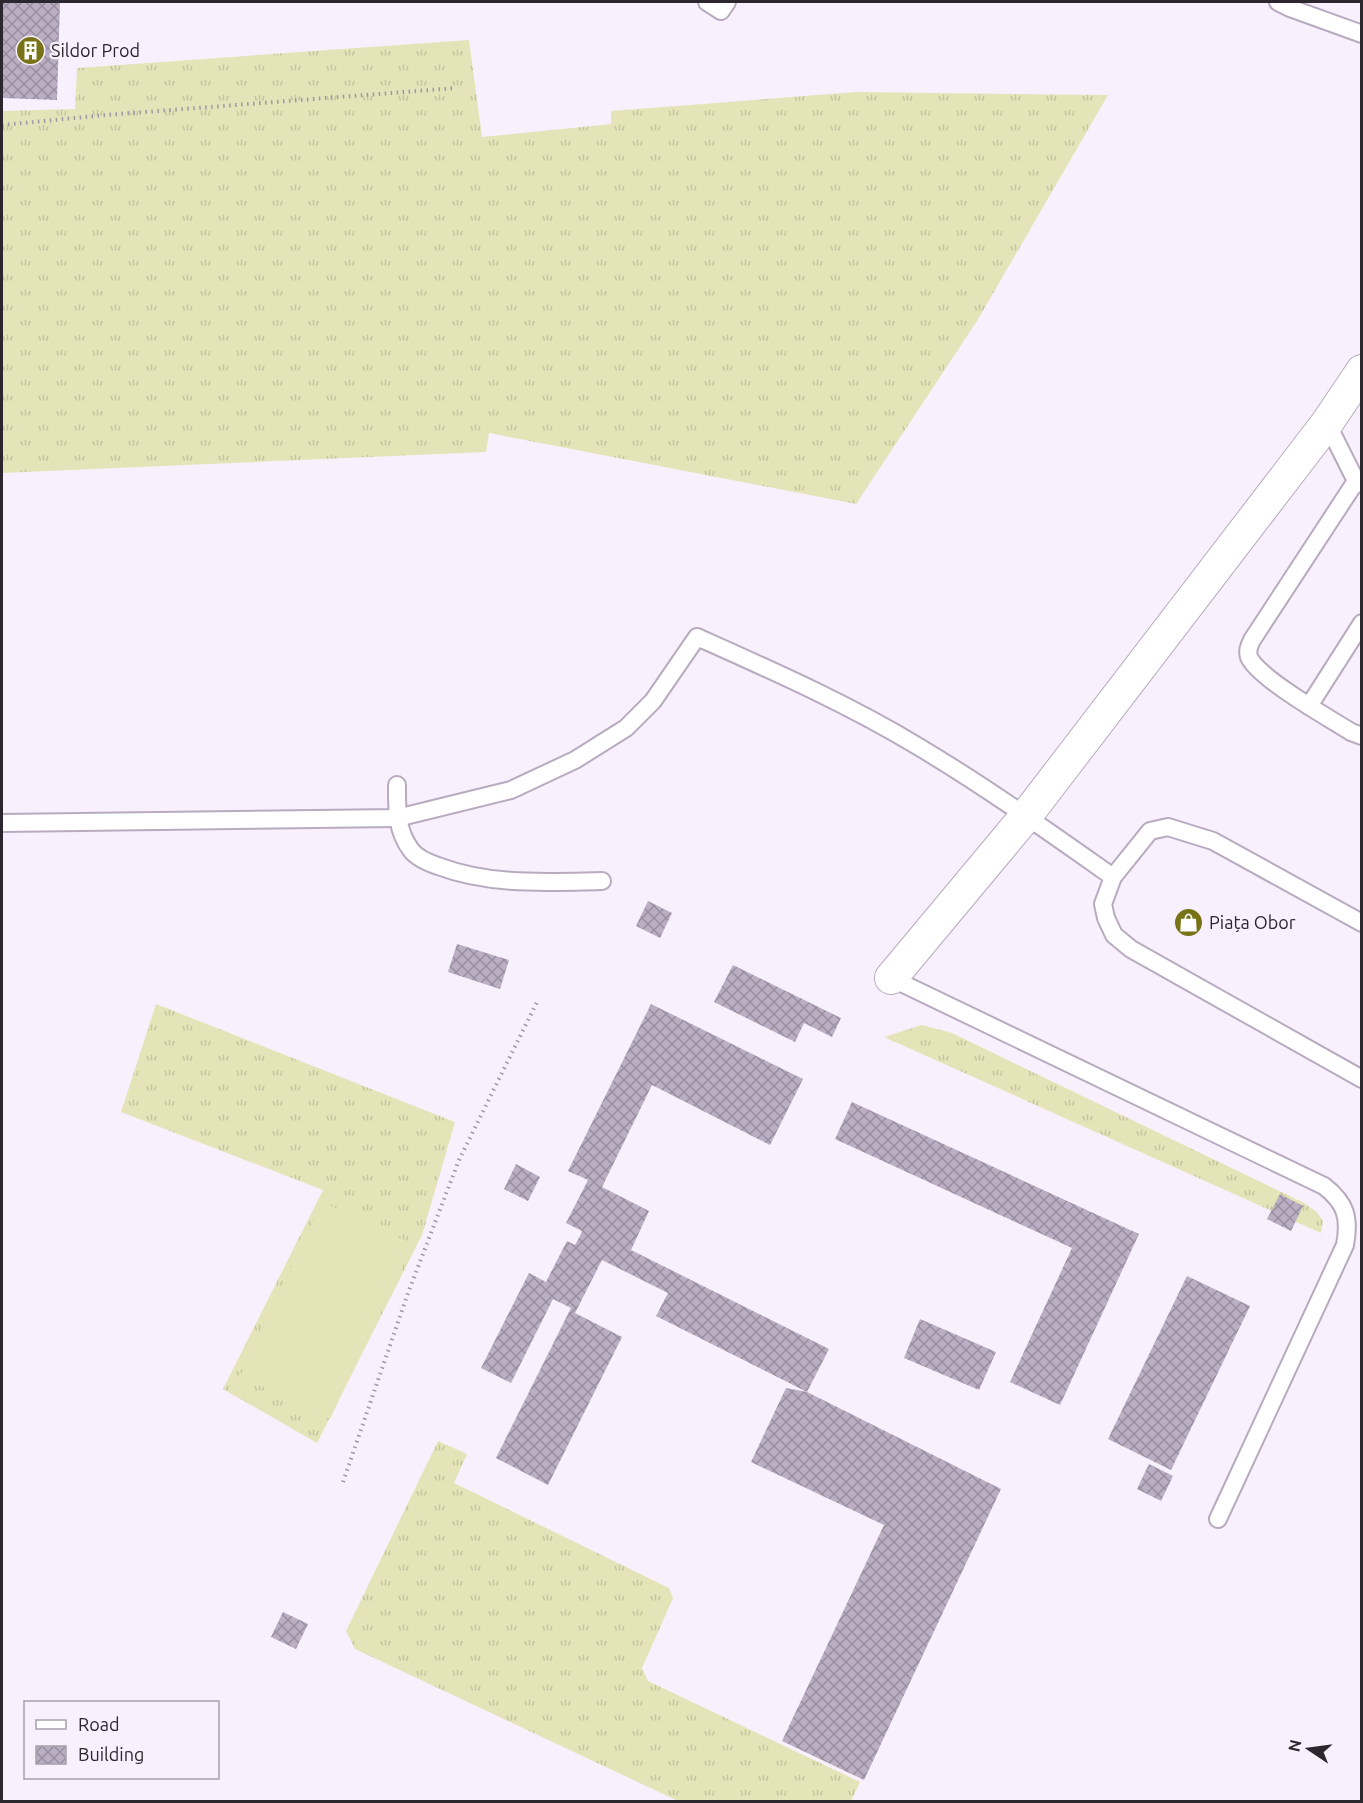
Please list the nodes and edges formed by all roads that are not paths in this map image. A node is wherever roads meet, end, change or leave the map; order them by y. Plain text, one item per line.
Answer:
1 (708, 2) edge
2 (728, 2) edge
3 (1278, 2) edge
4 (1362, 34) edge
5 (1362, 371) edge
6 (1327, 423) junction
7 (1359, 482) edge
8 (1362, 623) edge
9 (1309, 706) junction
10 (1362, 736) edge
11 (397, 784) dead end
12 (1026, 816) junction
13 (397, 818) junction
14 (2, 823) edge
15 (1113, 878) junction
16 (602, 881) dead end
17 (1362, 923) edge
18 (891, 978) joint
19 (1362, 1080) edge
20 (1218, 1519) dead end

1 - 2 lane
3 - 4 lane
5 - 6 street
6 - 7 lane
6 - 12 street
7 - 9 lane
8 - 9 lane
9 - 10 lane
11 - 13 lane
12 - 13 lane
12 - 15 lane
12 - 18 street
13 - 14 lane
13 - 16 lane
15 - 17 lane
15 - 19 lane
18 - 20 lane

